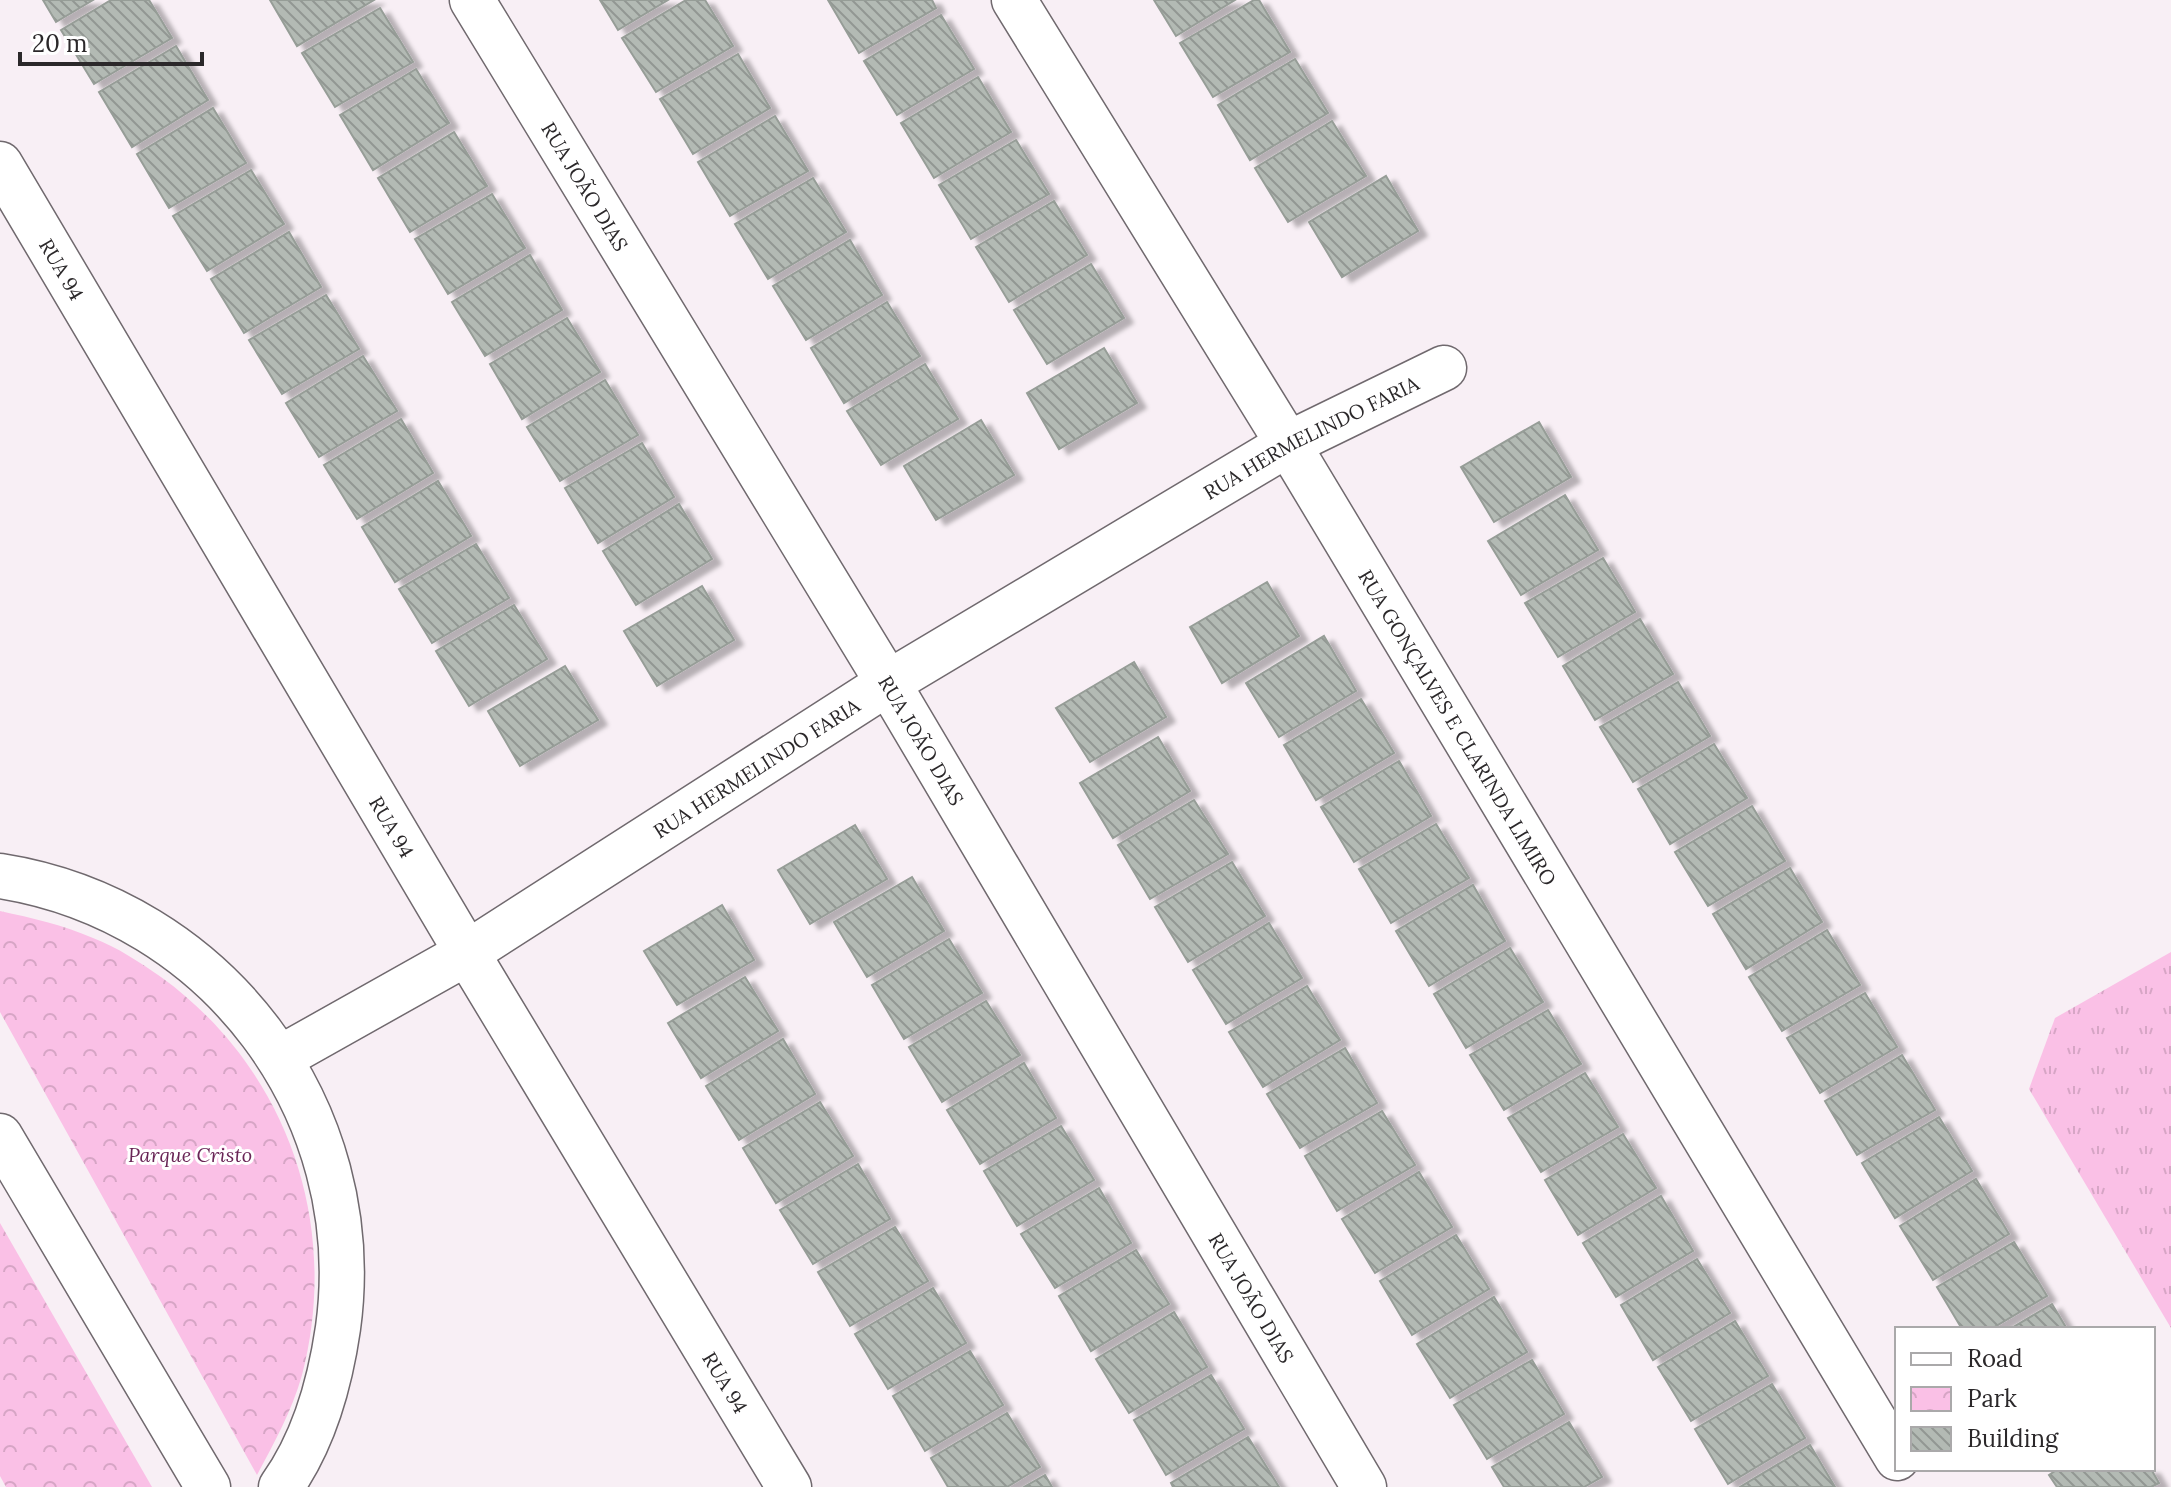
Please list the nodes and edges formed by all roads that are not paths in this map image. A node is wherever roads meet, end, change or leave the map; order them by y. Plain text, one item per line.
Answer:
1 (472, 0) edge
2 (1014, 0) edge
3 (0, 164) edge
4 (1444, 368) dead end
5 (1288, 444) junction
6 (888, 683) junction
7 (0, 876) edge
8 (467, 953) junction
9 (280, 1058) junction
10 (0, 1136) edge
11 (1895, 1455) edge
12 (208, 1487) edge
13 (281, 1487) edge
14 (789, 1487) edge
15 (1364, 1487) edge

1 - 6 street, RUA JOÃO DIAS
2 - 5 street, RUA GONÇALVES E CLARINDA LIMIRO
3 - 8 street, RUA 94
4 - 5 street, RUA HERMELINDO FARIA
5 - 6 street, RUA HERMELINDO FARIA
5 - 11 street, RUA GONÇALVES E CLARINDA LIMIRO
6 - 8 street, RUA HERMELINDO FARIA
6 - 15 street, RUA JOÃO DIAS
7 - 9 street
8 - 9 street, RUA HERMELINDO FARIA
8 - 14 street, RUA 94
9 - 13 street
10 - 12 street

